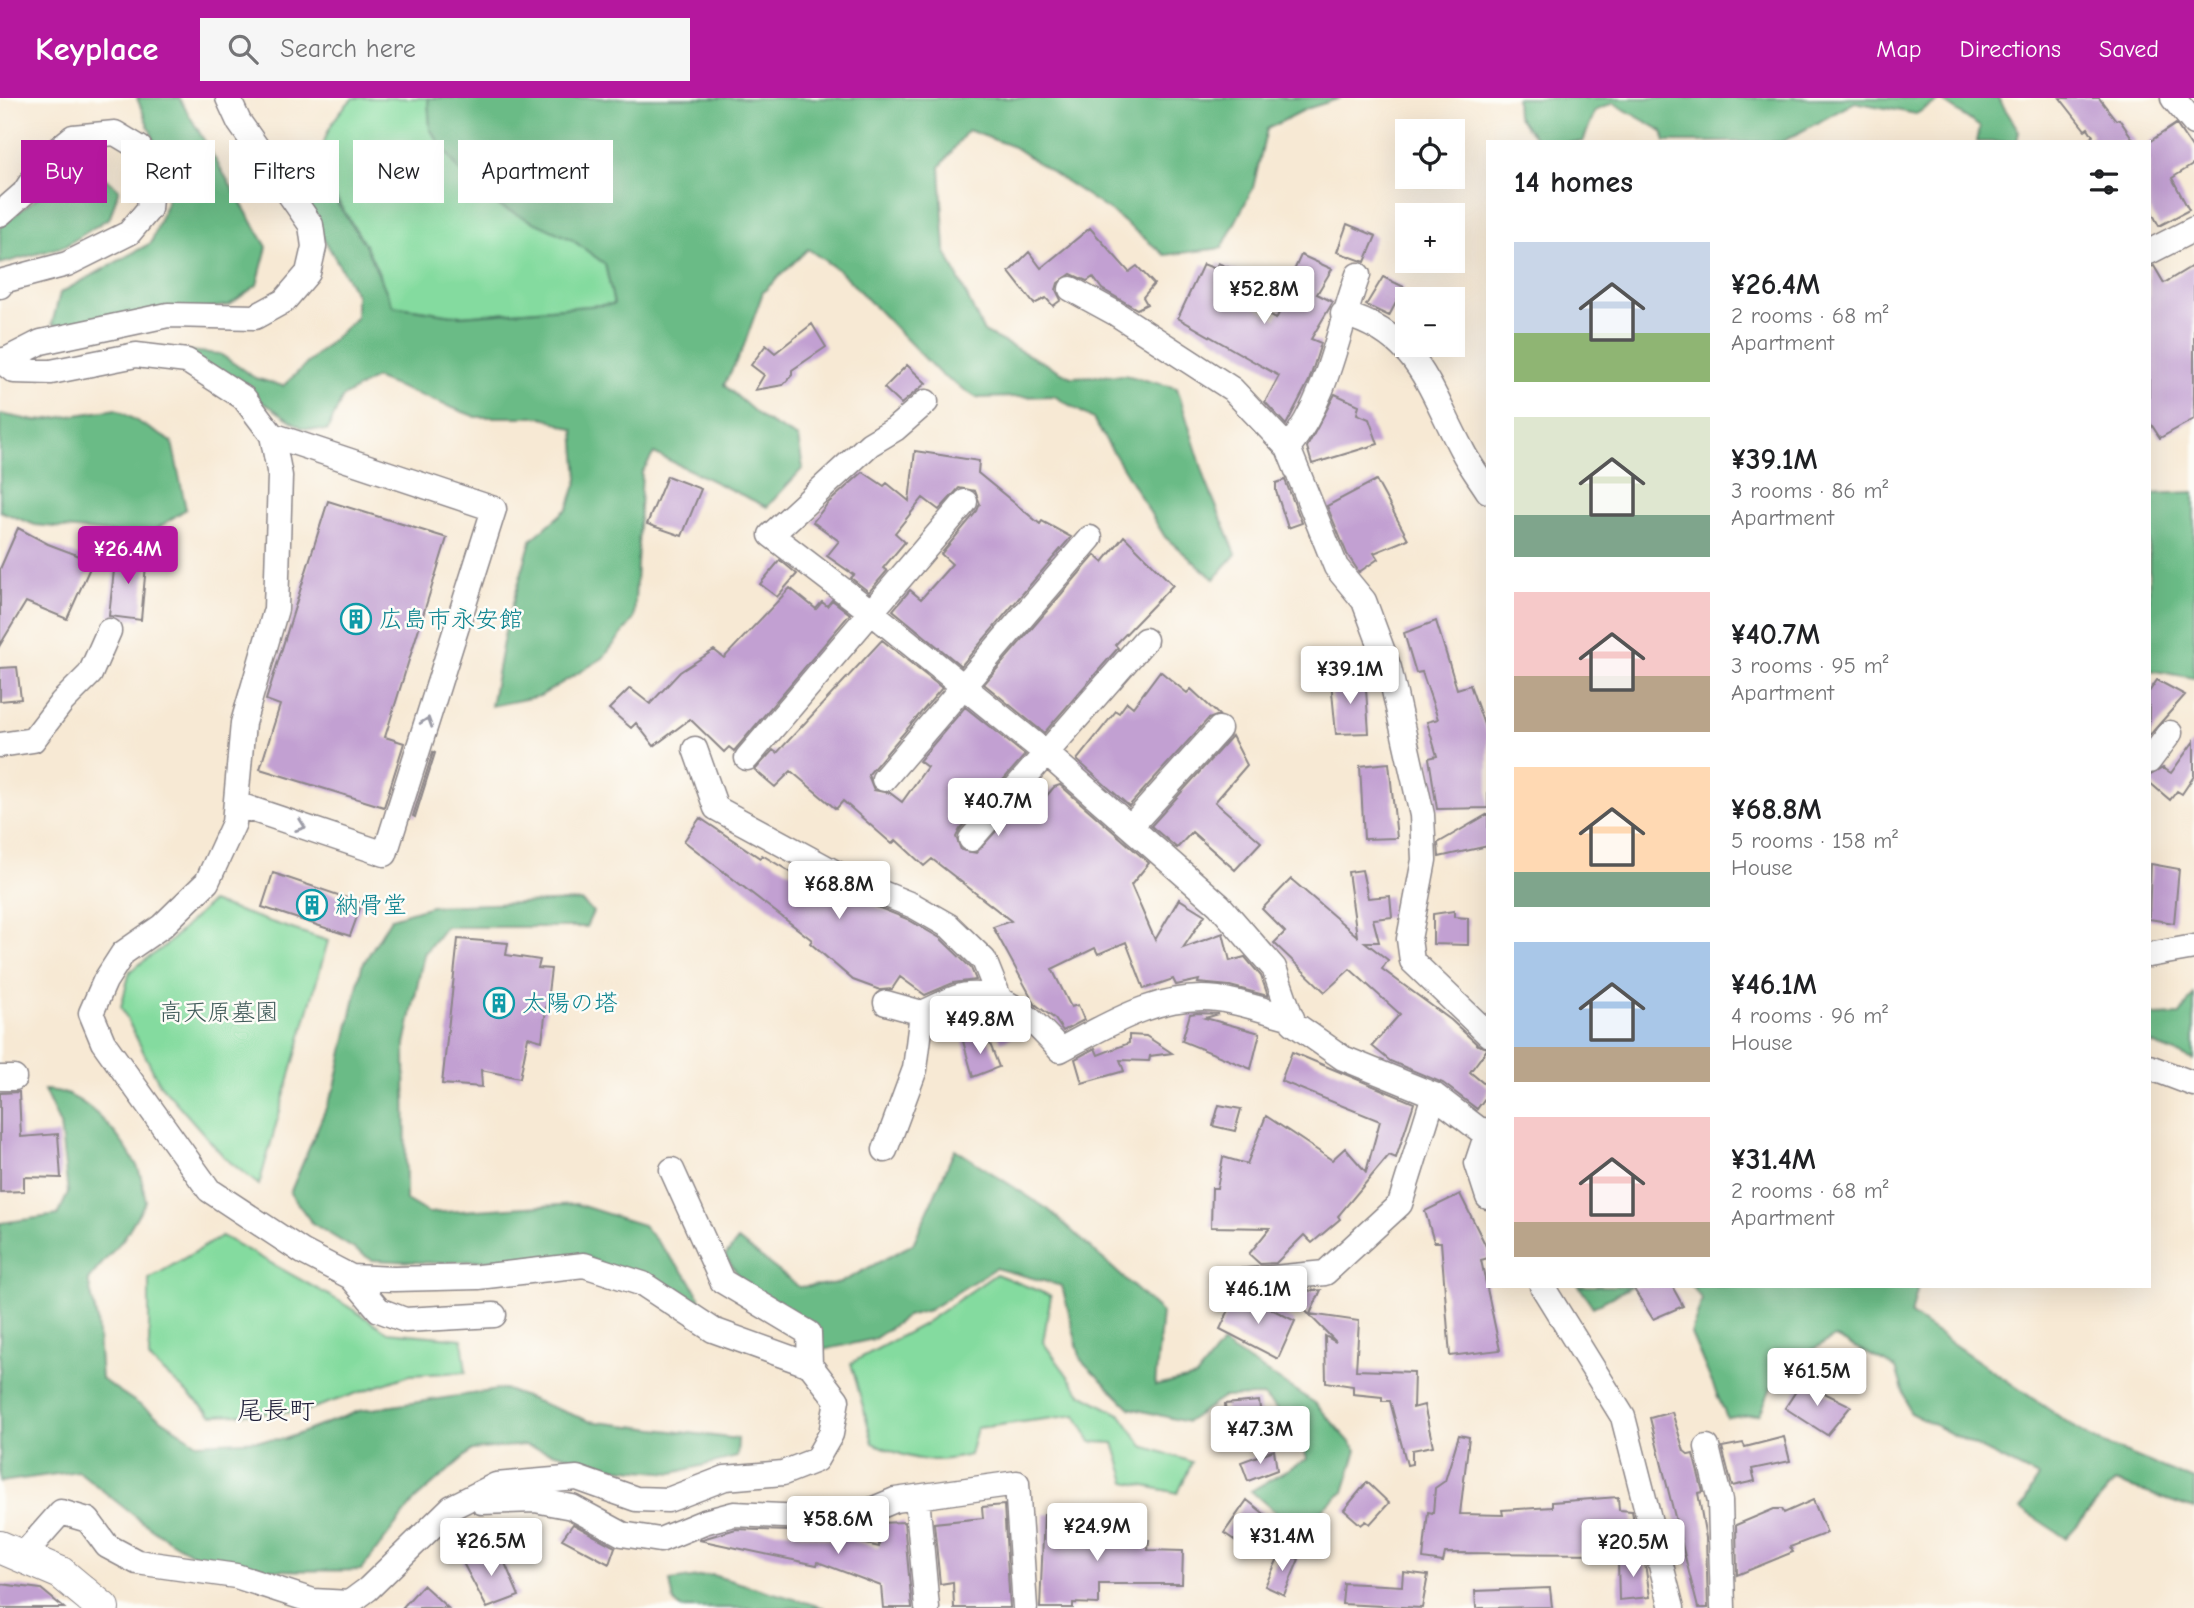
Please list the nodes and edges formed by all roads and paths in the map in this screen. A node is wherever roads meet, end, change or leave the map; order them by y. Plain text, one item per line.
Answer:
1 (228, 98) edge
2 (2173, 98) edge
3 (2194, 123) edge
4 (0, 214) edge
5 (2194, 229) edge
6 (2151, 251) edge
7 (1358, 275) dead end
8 (0, 286) edge
9 (1071, 289) dead end
10 (1343, 314) junction
11 (1, 361) edge
12 (926, 402) dead end
13 (272, 435) junction
14 (1288, 448) junction
15 (1486, 488) edge
16 (965, 502) dead end
17 (1090, 538) dead end
18 (870, 611) junction
19 (109, 631) dead end
20 (1144, 640) dead end
21 (964, 688) junction
22 (1219, 729) dead end
23 (2170, 733) dead end
24 (0, 745) edge
25 (695, 749) dead end
26 (1046, 754) junction
27 (747, 758) dead end
28 (2151, 758) edge
29 (884, 779) dead end
30 (236, 804) junction
31 (1130, 826) junction
32 (971, 839) dead end
33 (2194, 947) edge
34 (2151, 955) edge
35 (1000, 1000) junction
36 (886, 1003) dead end
37 (922, 1013) junction
38 (1292, 1018) junction
39 (1486, 1032) edge
40 (2151, 1068) edge
41 (2194, 1084) edge
42 (1434, 1095) junction
43 (1486, 1132) edge
44 (885, 1150) dead end
45 (672, 1170) dead end
46 (1486, 1191) edge
47 (351, 1277) junction
48 (1231, 1282) dead end
49 (1543, 1288) edge
50 (494, 1315) dead end
51 (810, 1364) junction
52 (1707, 1447) dead end
53 (471, 1497) junction
54 (917, 1497) junction
55 (11, 1551) edge
56 (103, 1608) edge
57 (927, 1608) edge
58 (1024, 1608) edge
59 (1672, 1608) edge
60 (1723, 1608) edge

1 - 11 street
2 - 3 street
4 - 8 street
5 - 6 street
7 - 10 street
9 - 14 street
10 - 14 street
10 - 15 street
11 - 13 street
12 - 18 street
13 - 30 street
30 -> 13 street
14 - 39 street
16 - 18 street
17 - 21 street
18 - 21 street
18 - 27 street
19 - 24 street
20 - 26 street
21 - 26 street
21 - 29 street
22 - 31 street
23 - 28 street
25 - 35 street
26 - 31 street
26 - 32 street
30 - 47 street
31 - 38 street
33 - 34 street
35 - 37 street
35 - 38 street
36 - 37 street
37 - 44 street
38 - 42 street
40 - 41 street
42 - 43 street
42 - 48 street
43 - 46 street
45 - 51 street
47 - 50 street
47 - 51 street
49 - 59 street
51 - 53 street
52 - 60 street
53 - 54 street
53 - 55 street
54 - 57 street
54 - 58 street
55 - 56 main road

